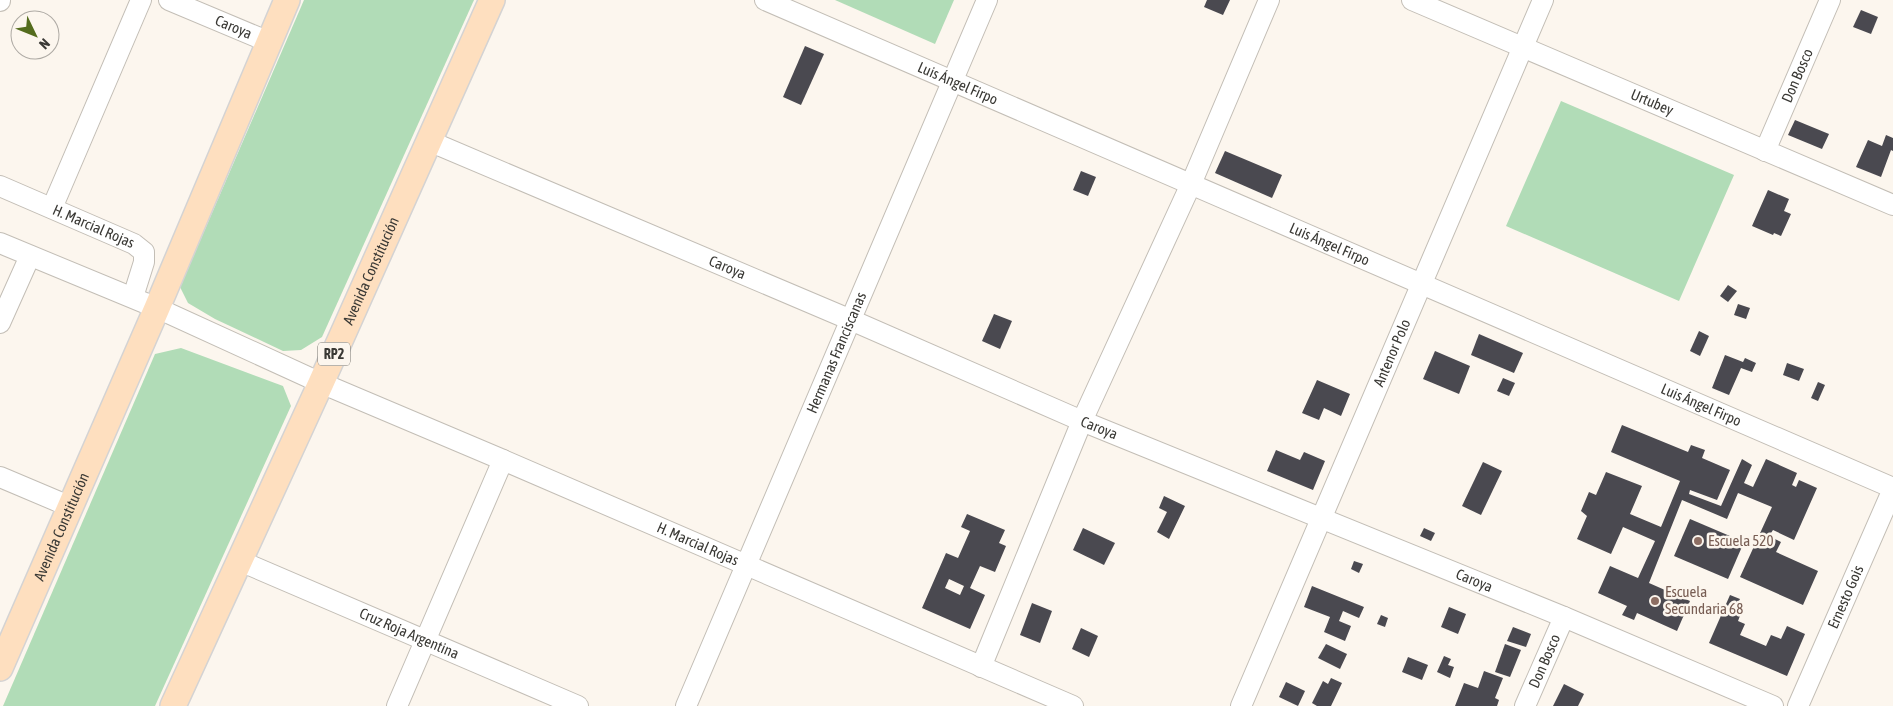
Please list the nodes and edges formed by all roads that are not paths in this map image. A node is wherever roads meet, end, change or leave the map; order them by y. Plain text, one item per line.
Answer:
1 (141, 0) edge
2 (169, 0) edge
3 (287, 0) edge
4 (492, 0) edge
5 (765, 0) edge
6 (987, 0) edge
7 (1269, 0) edge
8 (1412, 0) edge
9 (1543, 0) edge
10 (1830, 0) edge
11 (270, 42) junction
12 (1523, 47) junction
13 (952, 81) junction
14 (429, 142) junction
15 (1765, 151) junction
16 (1191, 184) junction
17 (0, 186) edge
18 (1893, 205) edge
19 (52, 208) junction
20 (0, 243) edge
21 (30, 256) junction
22 (1422, 284) junction
23 (133, 298) junction
24 (158, 308) junction
25 (851, 320) junction
26 (0, 323) edge
27 (321, 383) junction
28 (1082, 421) junction
29 (503, 460) junction
30 (0, 477) edge
31 (1893, 488) edge
32 (71, 507) junction
33 (1320, 519) junction
34 (240, 561) junction
35 (746, 565) junction
36 (1564, 617) junction
37 (426, 640) junction
38 (981, 667) junction
39 (0, 668) edge
40 (173, 706) edge
41 (397, 706) edge
42 (578, 706) edge
43 (686, 706) edge
44 (1073, 706) edge
45 (1241, 706) edge
46 (1525, 706) edge
47 (1773, 706) edge
48 (1798, 706) edge

1 - 19 street
2 - 11 street, Caroya
3 - 11 main road, Avenida Constitución
4 - 14 main road, Avenida Constitución / RP2
5 - 13 street, Luis Ángel Firpo
6 - 13 street, Hermanas Franciscanas
7 - 16 street
8 - 12 street, Urtubey
9 - 12 street, Antenor Polo
10 - 15 street, Don Bosco
11 - 24 main road, Avenida Constitución
12 - 15 street, Urtubey
12 - 22 street, Antenor Polo
13 - 16 street, Luis Ángel Firpo
13 - 25 street, Hermanas Franciscanas
14 - 25 street, Caroya
14 - 27 main road, Avenida Constitución / RP2
15 - 18 street, Urtubey
16 - 22 street, Luis Ángel Firpo
16 - 28 street
17 - 19 street, H. Marcial Rojas
19 - 23 street, H. Marcial Rojas
20 - 21 street
21 - 23 street
21 - 26 street
22 - 31 street, Luis Ángel Firpo
22 - 33 street, Antenor Polo
23 - 24 street
24 - 27 street, H. Marcial Rojas
24 - 32 main road, Avenida Constitución
25 - 28 street, Caroya
25 - 35 street, Hermanas Franciscanas
27 - 29 street, H. Marcial Rojas
27 - 34 main road, Avenida Constitución / RP2
28 - 33 street, Caroya
28 - 38 street
29 - 35 street, H. Marcial Rojas
29 - 37 street
30 - 32 street
31 - 48 street, Ernesto Gois
32 - 39 main road, Avenida Constitución
33 - 36 street, Caroya
33 - 45 street, Antenor Polo
34 - 37 street, Cruz Roja Argentina
34 - 40 main road, Avenida Constitución / RP2
35 - 38 street, H. Marcial Rojas
35 - 43 street, Hermanas Franciscanas
36 - 46 street, Don Bosco
36 - 47 street, Caroya
37 - 41 street
37 - 42 street, Cruz Roja Argentina
38 - 44 street, H. Marcial Rojas

